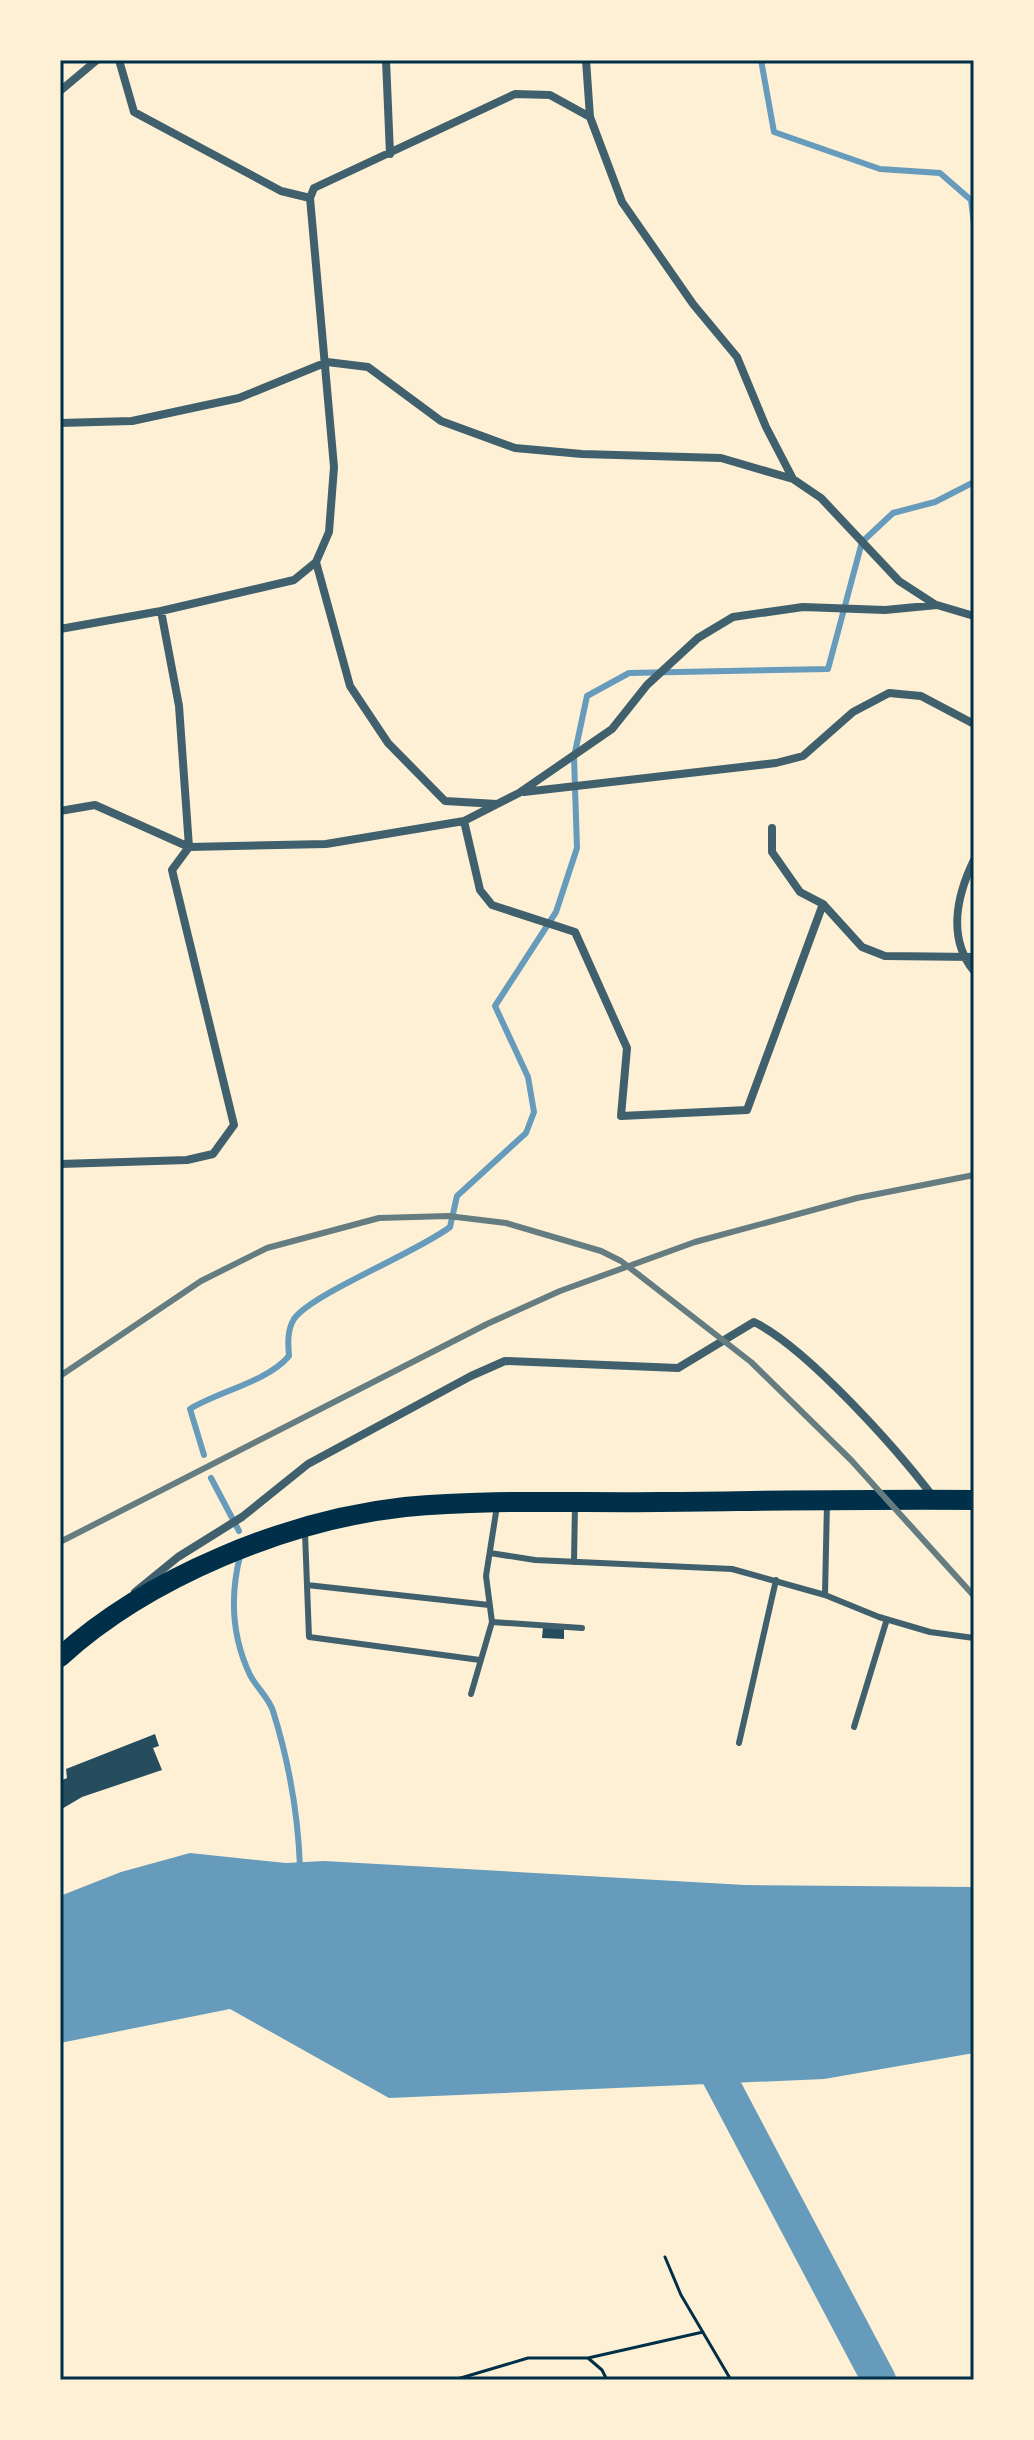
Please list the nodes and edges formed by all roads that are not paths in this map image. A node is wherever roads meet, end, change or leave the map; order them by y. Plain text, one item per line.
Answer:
1 (97, 60) edge
2 (119, 60) edge
3 (386, 60) edge
4 (586, 60) edge
5 (60, 91) edge
6 (590, 117) junction
7 (390, 154) junction
8 (310, 198) junction
9 (327, 362) junction
10 (60, 423) edge
11 (793, 479) junction
12 (316, 562) junction
13 (937, 605) junction
14 (161, 611) junction
15 (974, 616) edge
16 (60, 629) edge
17 (974, 724) edge
18 (519, 793) junction
19 (498, 804) junction
20 (60, 811) edge
21 (464, 821) junction
22 (772, 828) dead end
23 (189, 847) junction
24 (974, 860) edge
25 (823, 904) junction
26 (974, 957) edge
27 (963, 958) junction
28 (974, 971) edge
29 (60, 1164) edge
30 (935, 1500) junction
31 (974, 1500) edge
32 (827, 1501) junction
33 (497, 1503) junction
34 (575, 1503) junction
35 (305, 1529) junction
36 (490, 1553) junction
37 (574, 1562) junction
38 (776, 1580) junction
39 (307, 1585) junction
40 (825, 1595) junction
41 (489, 1605) junction
42 (118, 1611) junction
43 (887, 1619) junction
44 (492, 1622) junction
45 (582, 1628) dead end
46 (974, 1638) edge
47 (60, 1657) edge
48 (480, 1660) junction
49 (471, 1694) dead end
50 (854, 1727) dead end
51 (739, 1743) dead end

1 - 5 street
2 - 8 street
3 - 7 street
4 - 6 street
6 - 7 street
6 - 11 street
7 - 8 street
8 - 9 street
9 - 10 street
9 - 11 street
9 - 12 street
11 - 13 street
12 - 14 street
12 - 19 street
13 - 15 street
13 - 18 street
14 - 16 street
14 - 23 street
17 - 18 street
18 - 19 street
19 - 21 street
20 - 23 street
21 - 23 street
21 - 25 street
22 - 25 street
23 - 29 street
24 - 27 street
25 - 27 street
26 - 27 street
27 - 28 street
30 - 31 highway
30 - 32 highway
30 - 42 street
32 - 34 highway
32 - 40 lane
33 - 34 highway
33 - 35 highway
33 - 36 lane
34 - 37 lane
35 - 39 lane
35 - 42 highway
36 - 37 lane
36 - 41 lane
37 - 38 lane
38 - 40 lane
38 - 51 lane
39 - 41 lane
39 - 48 lane
40 - 43 lane
41 - 44 lane
42 - 47 highway
43 - 46 lane
43 - 50 lane
44 - 45 lane
44 - 48 lane
48 - 49 lane

